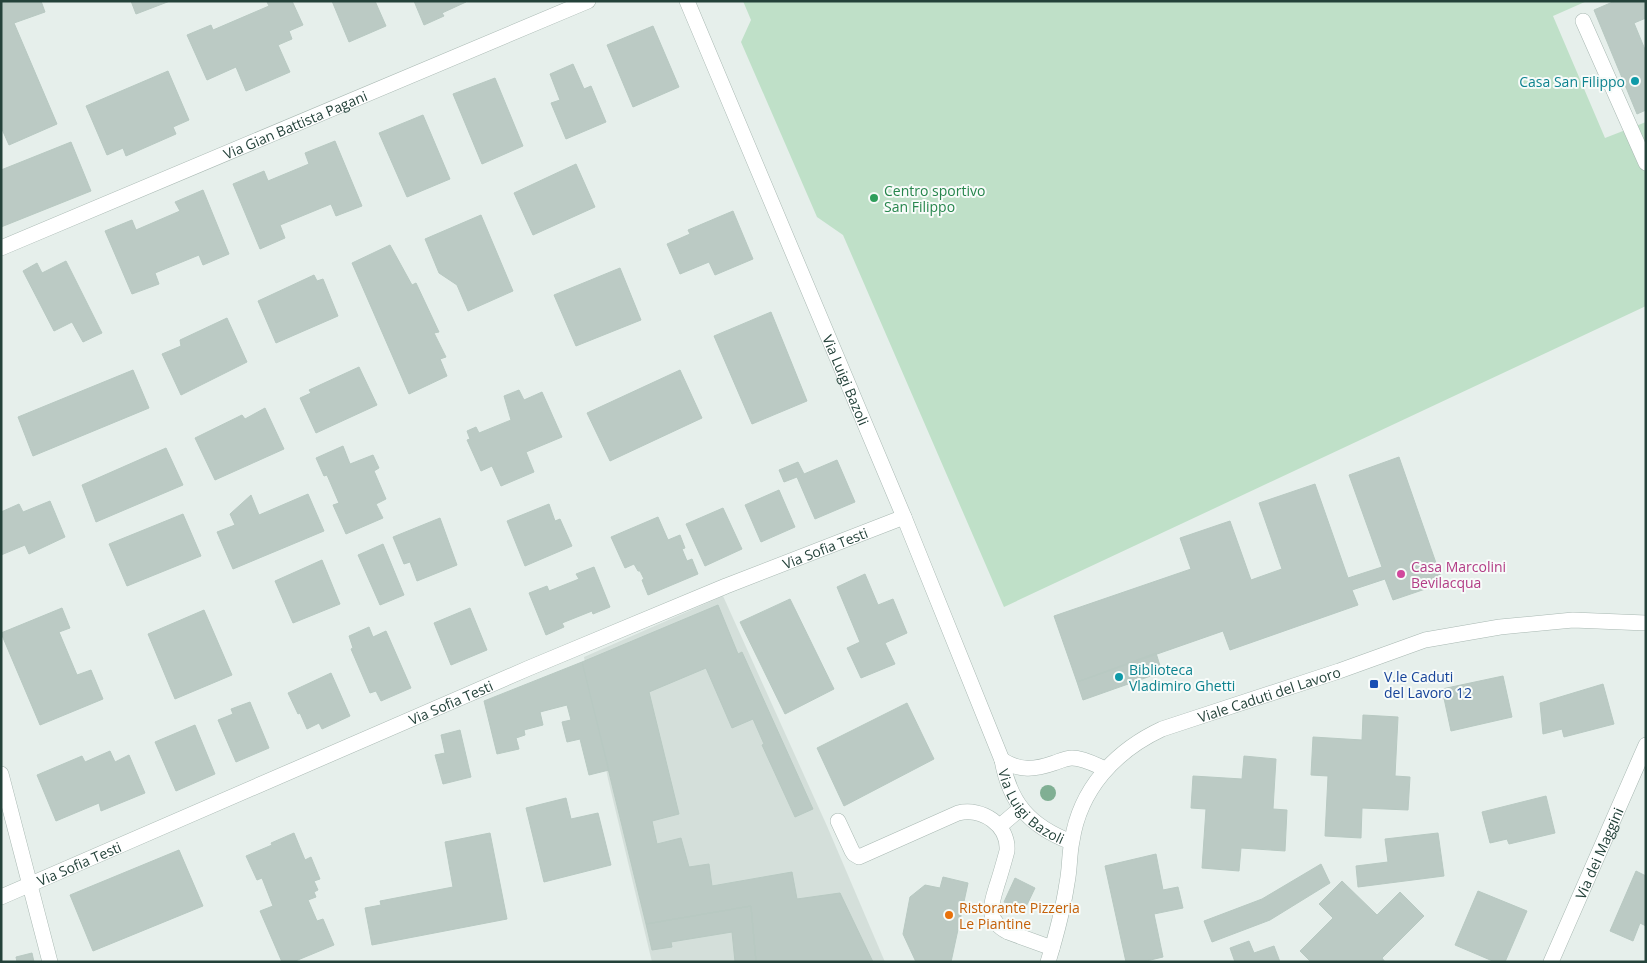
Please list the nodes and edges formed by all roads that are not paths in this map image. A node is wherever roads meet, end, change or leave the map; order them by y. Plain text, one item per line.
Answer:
1 (588, 1) edge
2 (687, 1) edge
3 (1583, 21) dead end
4 (1646, 163) edge
5 (1, 248) edge
6 (904, 517) junction
7 (1646, 623) edge
8 (1646, 745) edge
9 (1002, 760) junction
10 (1106, 769) junction
11 (1, 774) edge
12 (1021, 808) junction
13 (838, 821) dead end
14 (1000, 826) junction
15 (1071, 842) junction
16 (30, 885) junction
17 (1, 897) edge
18 (1050, 955) edge
19 (50, 962) edge
20 (1552, 962) edge

1 - 5 street, Via Gian Battista Pagani
2 - 6 street, Via Luigi Bazoli
3 - 4 street
6 - 9 street, Via Luigi Bazoli
6 - 16 street, Via Sofia Testi
7 - 10 street, Viale Caduti del Lavoro
8 - 20 street, Via dei Maggini
9 - 10 street, Via Luigi Bazoli
9 - 12 street, Via Luigi Bazoli
10 - 15 street, Viale Caduti del Lavoro
11 - 16 street
12 - 14 street
12 - 15 street, Via Luigi Bazoli
13 - 14 street
14 - 18 street
15 - 18 street, Viale Caduti del Lavoro
16 - 17 street, Via Sofia Testi
16 - 19 street

